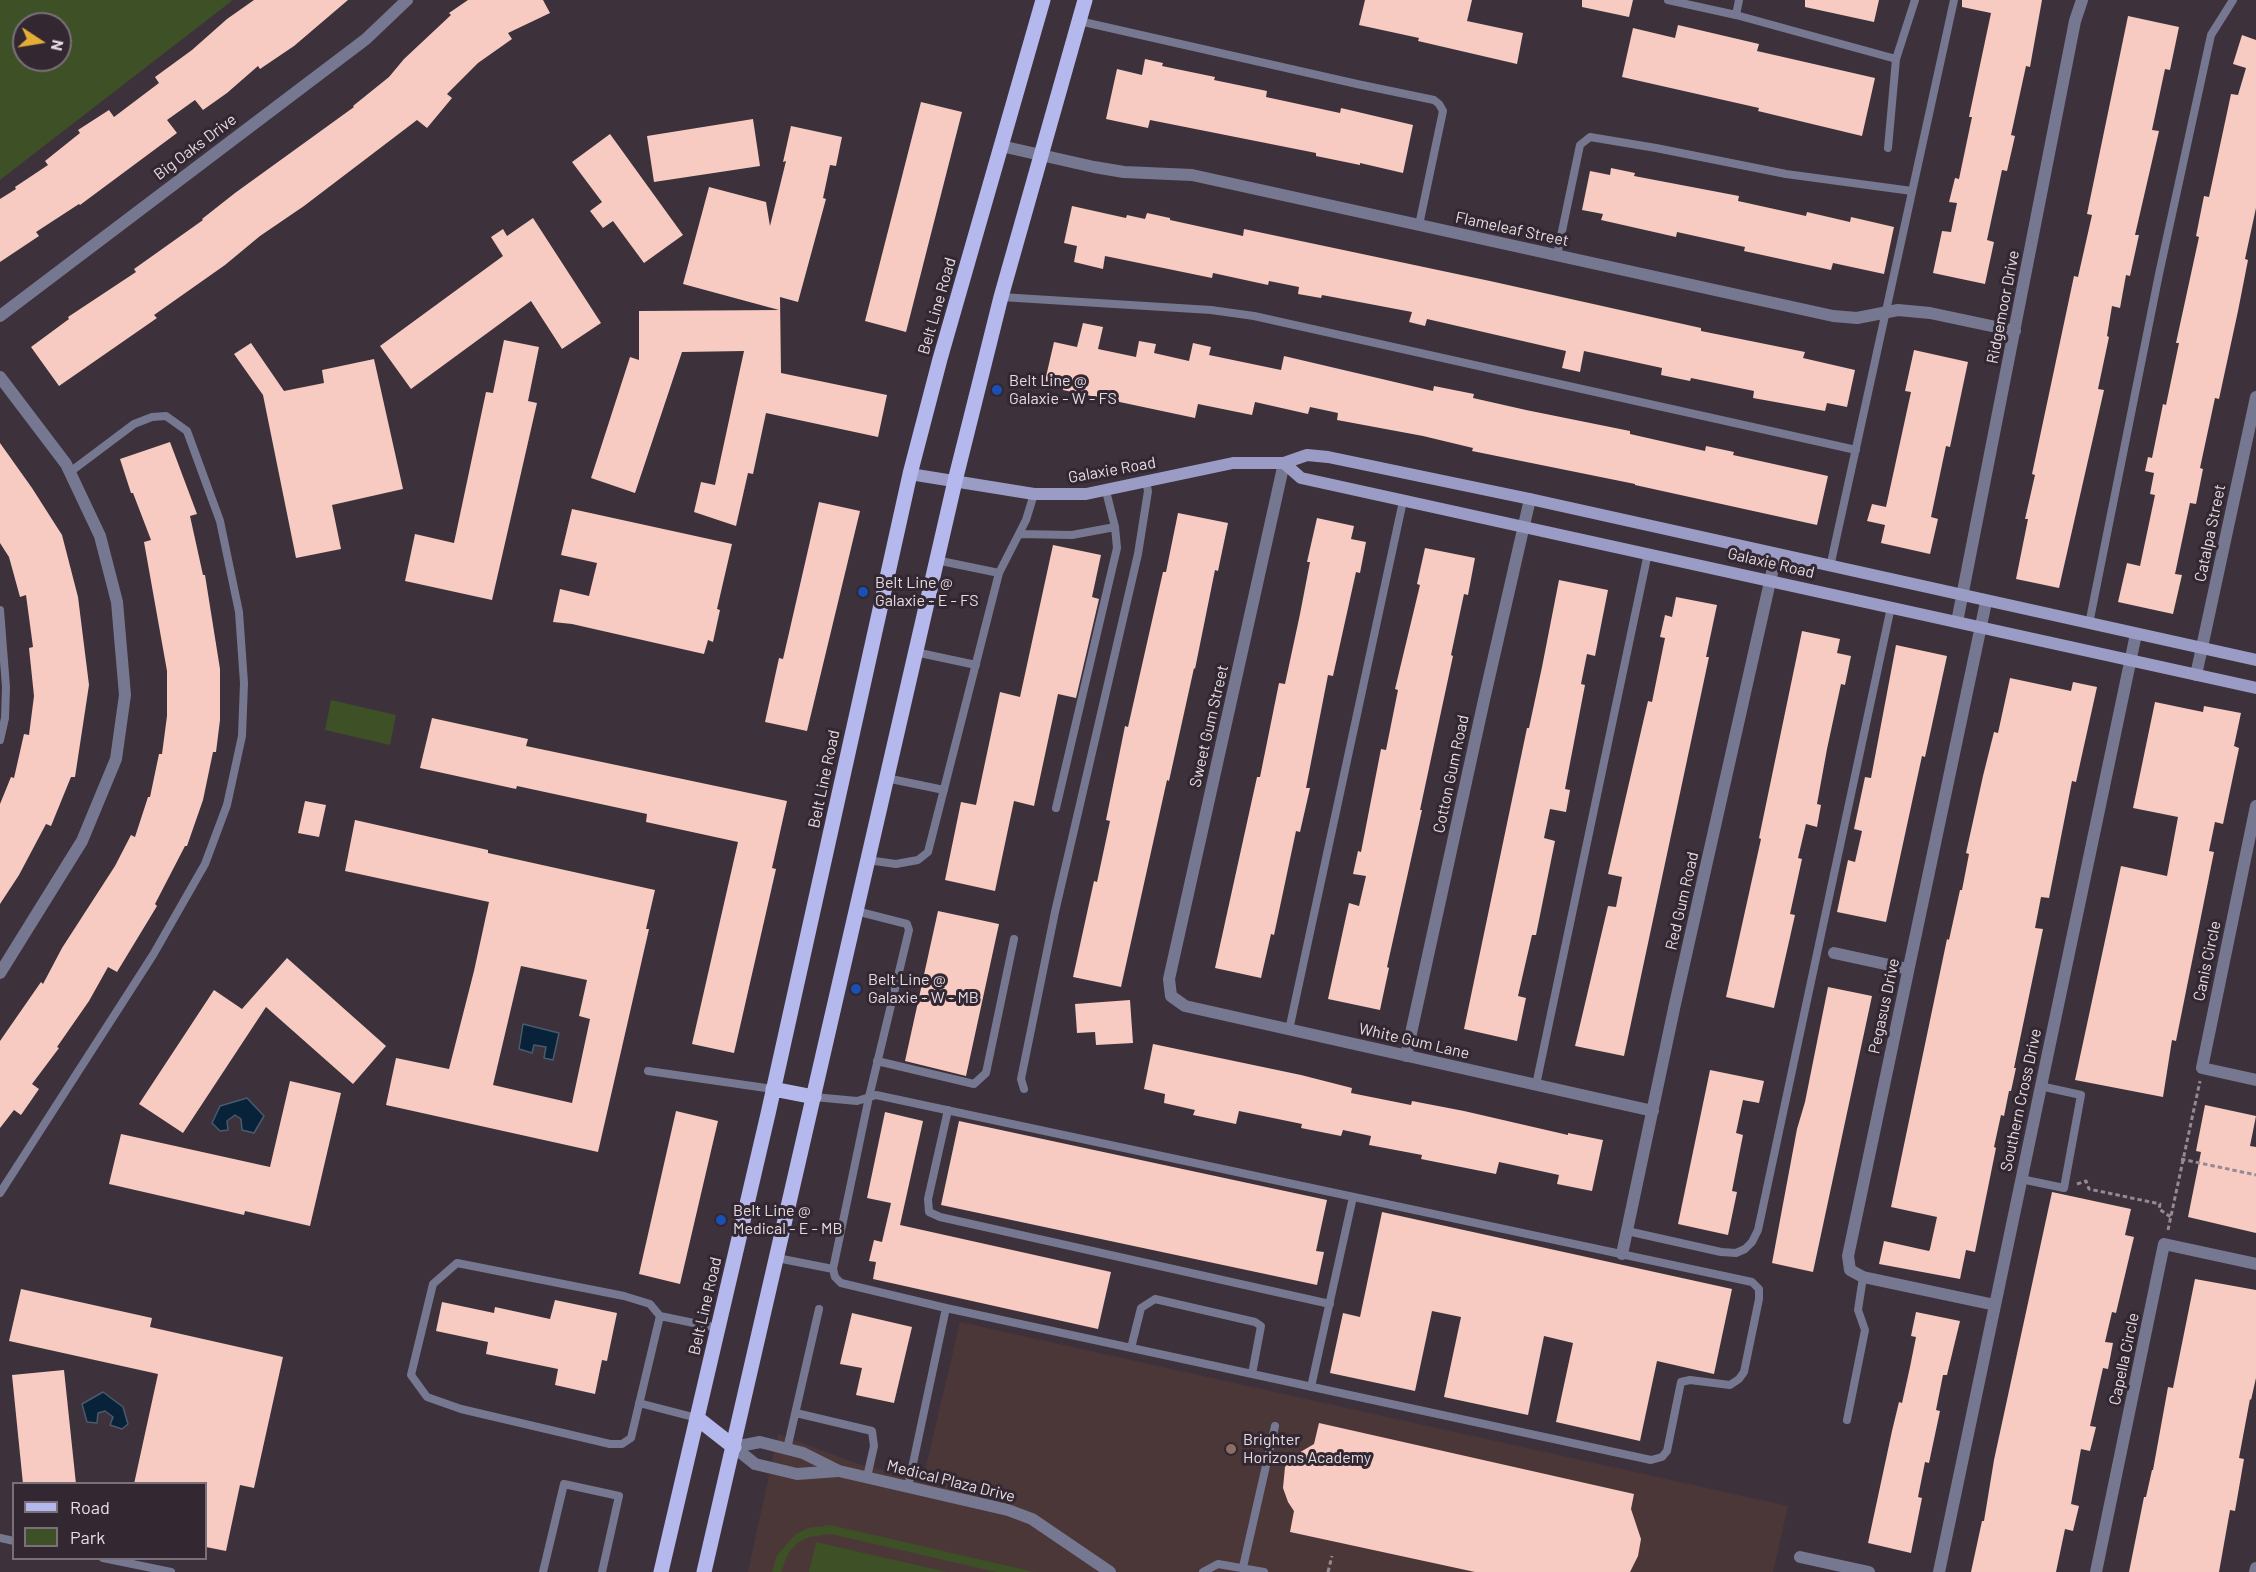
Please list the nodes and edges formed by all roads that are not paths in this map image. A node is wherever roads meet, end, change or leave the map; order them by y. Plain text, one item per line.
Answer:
1 (407, 0) edge
2 (1043, 0) edge
3 (1085, 0) edge
4 (1668, 0) edge
5 (1739, 0) edge
6 (1916, 0) edge
7 (1954, 0) edge
8 (2082, 0) edge
9 (2233, 0) edge
10 (1736, 15) junction
11 (1079, 21) junction
12 (1896, 59) junction
13 (1000, 146) junction
14 (1888, 148) dead end
15 (1042, 156) junction
16 (1912, 191) junction
17 (1419, 225) junction
18 (1557, 255) junction
19 (1001, 297) junction
20 (1887, 312) junction
21 (0, 316) edge
22 (2015, 331) junction
23 (0, 376) edge
24 (2256, 397) edge
25 (1856, 450) junction
26 (1284, 463) junction
27 (70, 472) junction
28 (910, 474) junction
29 (954, 481) junction
30 (1146, 482) junction
31 (1106, 490) junction
32 (1034, 494) junction
33 (1530, 499) junction
34 (1403, 501) junction
35 (1524, 526) junction
36 (1115, 527) junction
37 (1019, 534) junction
38 (1648, 553) junction
39 (1776, 555) junction
40 (936, 560) junction
41 (1830, 567) junction
42 (999, 573) junction
43 (1770, 580) junction
44 (1962, 596) junction
45 (1986, 602) junction
46 (1891, 607) junction
47 (0, 610) edge
48 (1957, 622) junction
49 (2089, 624) junction
50 (1981, 628) junction
51 (2136, 634) junction
52 (2203, 649) junction
53 (915, 652) junction
54 (2256, 660) edge
55 (2130, 661) junction
56 (976, 665) junction
57 (2196, 675) junction
58 (2256, 688) edge
59 (0, 740) edge
60 (886, 778) junction
61 (944, 790) junction
62 (2256, 806) edge
63 (1056, 808) dead end
64 (867, 860) junction
65 (855, 910) junction
66 (1014, 939) dead end
67 (1834, 953) dead end
68 (1908, 969) junction
69 (0, 973) edge
70 (1171, 996) joint
71 (1289, 1030) junction
72 (1407, 1056) junction
73 (877, 1061) junction
74 (648, 1071) dead end
75 (2256, 1080) edge
76 (1536, 1085) junction
77 (2040, 1086) junction
78 (773, 1089) junction
79 (1024, 1089) dead end
80 (814, 1097) junction
81 (869, 1097) junction
82 (948, 1110) junction
83 (1653, 1111) junction
84 (2021, 1179) junction
85 (0, 1193) edge
86 (1353, 1197) junction
87 (1627, 1231) junction
88 (1622, 1254) junction
89 (777, 1258) junction
90 (2256, 1264) edge
91 (833, 1269) junction
92 (1863, 1277) junction
93 (1330, 1304) junction
94 (1995, 1305) junction
95 (946, 1308) junction
96 (819, 1309) dead end
97 (660, 1316) junction
98 (718, 1328) junction
99 (1131, 1348) junction
100 (1252, 1374) junction
101 (1311, 1387) junction
102 (639, 1403) junction
103 (796, 1413) junction
104 (697, 1418) junction
105 (1847, 1420) dead end
106 (1275, 1426) dead end
107 (734, 1447) junction
108 (787, 1449) junction
109 (839, 1471) junction
110 (867, 1477) junction
111 (908, 1486) junction
112 (1800, 1557) dead end
113 (113, 1560) edge
114 (1243, 1567) junction
115 (171, 1572) edge
116 (543, 1572) edge
117 (602, 1572) edge
118 (661, 1572) edge
119 (704, 1572) edge
120 (1110, 1572) edge
121 (1203, 1572) edge
122 (1264, 1572) edge
123 (1869, 1572) edge
124 (1939, 1572) edge
125 (2096, 1572) edge

1 - 21 street, Big Oaks Drive
2 - 13 main road, Belt Line Road
3 - 11 main road
4 - 10 lane
5 - 10 lane
6 - 12 lane
7 - 16 lane
8 - 22 street, Ridgemoor Drive
9 - 49 lane
10 - 12 lane
11 - 15 main road
11 - 17 lane
12 - 14 lane
13 - 15 street, Flameleaf Street
13 - 28 main road, Belt Line Road
15 - 17 street, Flameleaf Street
15 - 19 main road
16 - 18 lane
16 - 20 lane
17 - 18 street, Flameleaf Street
18 - 20 street, Flameleaf Street
19 - 25 lane
19 - 29 main road
20 - 22 street, Flameleaf Street
20 - 25 lane
22 - 44 street, Ridgemoor Drive
23 - 27 street
24 - 52 street, Catalpa Street
25 - 41 lane
26 - 30 street, Galaxie Road
26 - 33 street, Galaxie Road
26 - 34 street, Galaxie Road
26 - 70 street, Sweet Gum Street
27 - 69 street
27 - 85 lane
28 - 29 street, Galaxie Road
28 - 78 main road, Belt Line Road
29 - 32 street, Galaxie Road
29 - 40 main road
30 - 31 street, Galaxie Road
30 - 79 lane
31 - 32 street, Galaxie Road
31 - 36 lane
32 - 37 lane
33 - 35 street, Cotton Gum Road
33 - 39 street, Galaxie Road
34 - 35 street, Galaxie Road
34 - 71 lane
35 - 38 street, Galaxie Road
35 - 72 street, Cotton Gum Road
36 - 37 lane
36 - 63 lane
37 - 42 lane
38 - 43 street, Galaxie Road
38 - 76 lane
39 - 41 street, Galaxie Road
39 - 43 street, Red Gum Road
40 - 42 lane
40 - 53 main road
41 - 44 street, Galaxie Road
42 - 56 lane
43 - 46 street, Galaxie Road
43 - 83 street, Red Gum Road
44 - 45 street, Galaxie Road
44 - 48 street, Ridgemoor Drive
45 - 49 street, Galaxie Road
45 - 50 street, Pegasus Drive
46 - 48 street, Galaxie Road
46 - 87 lane
47 - 59 lane
48 - 50 street, Galaxie Road
49 - 51 street, Galaxie Road
50 - 55 street, Galaxie Road
50 - 68 street, Pegasus Drive
51 - 52 street, Galaxie Road
51 - 55 street, Southern Cross Drive
52 - 54 street, Galaxie Road
52 - 57 street, Catalpa Street
53 - 56 lane
53 - 60 main road
55 - 57 street, Galaxie Road
55 - 77 street, Southern Cross Drive
56 - 61 lane
57 - 58 street, Galaxie Road
60 - 61 lane
60 - 64 main road
61 - 64 lane
62 - 75 street, Canis Circle
64 - 65 main road
65 - 73 lane
65 - 80 main road
66 - 73 lane
67 - 68 street
68 - 92 street, Pegasus Drive
70 - 71 street, White Gum Lane
71 - 72 street, White Gum Lane
72 - 76 street, White Gum Lane
73 - 81 lane
74 - 78 lane
76 - 83 street, White Gum Lane
77 - 84 street, Southern Cross Drive
77 - 84 lane
78 - 80 main road
78 - 98 main road, Belt Line Road
80 - 81 lane
80 - 89 main road
81 - 82 lane
81 - 91 lane
82 - 86 lane
82 - 93 lane
83 - 87 street, Red Gum Road
84 - 94 street, Southern Cross Drive
86 - 88 lane
86 - 93 lane
87 - 88 street, Red Gum Road
88 - 101 lane
89 - 91 lane
89 - 107 main road
90 - 125 street, Capella Circle
91 - 95 lane
92 - 94 street
92 - 105 lane
93 - 101 lane
94 - 124 street, Southern Cross Drive
95 - 99 lane
95 - 111 lane
96 - 103 lane
97 - 98 lane
97 - 102 lane
97 - 102 lane
98 - 104 main road, Belt Line Road
99 - 100 lane
99 - 100 lane
100 - 101 lane
102 - 104 lane
103 - 108 lane
103 - 110 lane
104 - 107 main road
104 - 118 main road, Belt Line Road
106 - 114 lane
107 - 108 street, Medical Plaza Drive
107 - 109 street, Medical Plaza Drive
107 - 119 main road
108 - 109 street, Medical Plaza Drive
109 - 110 street, Medical Plaza Drive
110 - 111 street, Medical Plaza Drive
111 - 120 street, Medical Plaza Drive
112 - 123 street
113 - 115 lane
114 - 121 lane
114 - 122 lane
116 - 117 lane

